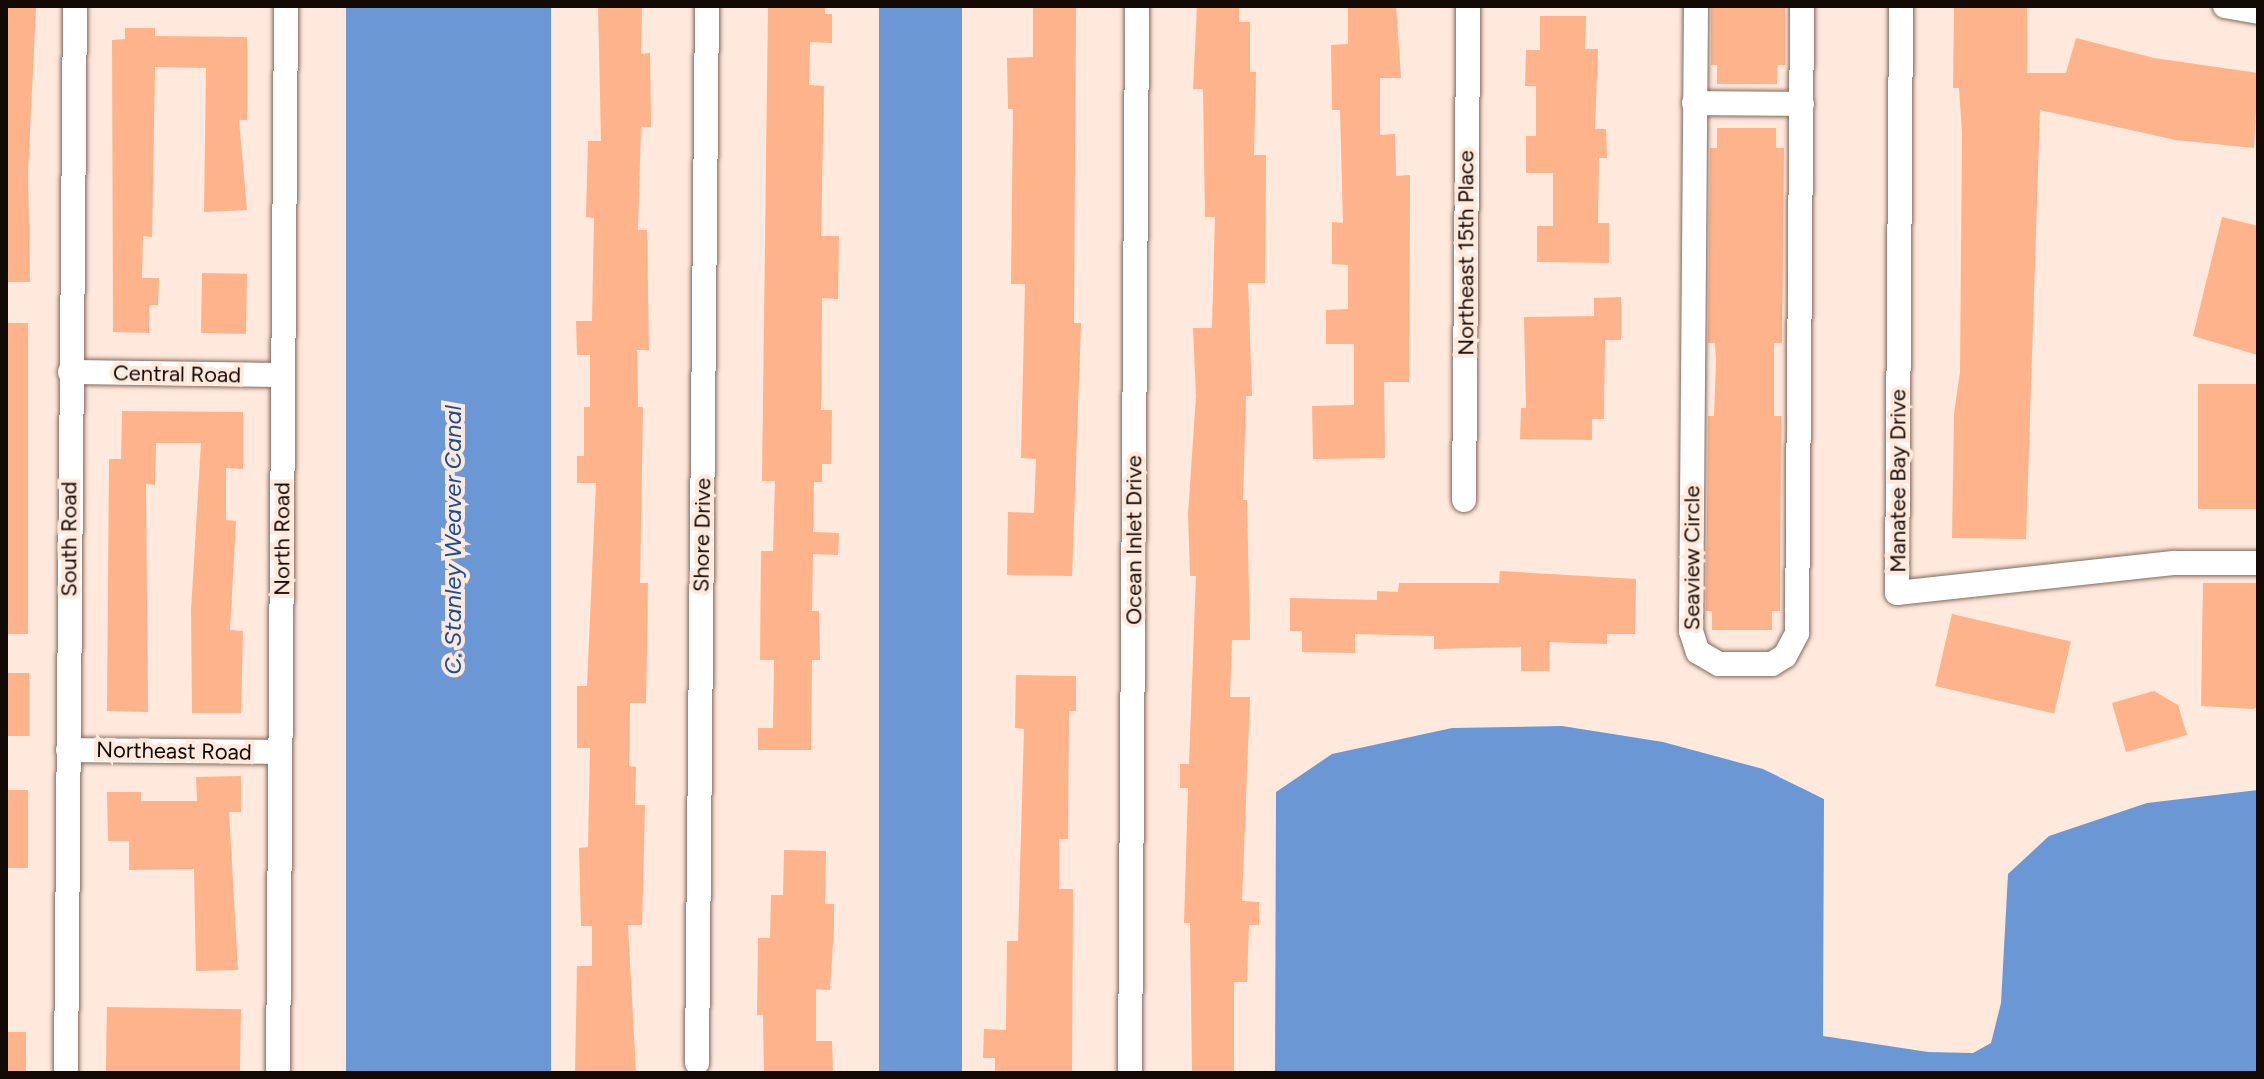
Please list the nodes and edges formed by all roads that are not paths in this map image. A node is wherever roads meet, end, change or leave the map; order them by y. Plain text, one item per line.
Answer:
1 (75, 6) edge
2 (286, 6) edge
3 (707, 6) edge
4 (1137, 6) edge
5 (1468, 6) edge
6 (1696, 6) edge
7 (1802, 6) edge
8 (1901, 6) edge
9 (2225, 6) edge
10 (2258, 12) edge
11 (1694, 103) junction
12 (1802, 104) junction
13 (70, 372) junction
14 (283, 375) junction
15 (1464, 500) dead end
16 (2258, 563) edge
17 (68, 750) junction
18 (280, 752) junction
19 (697, 1063) dead end
20 (66, 1073) edge
21 (278, 1073) edge
22 (1130, 1073) edge

1 - 13 street, South Road
2 - 14 street, North Road
3 - 19 street, Shore Drive
4 - 22 street, Ocean Inlet Drive
5 - 15 street, Northeast 15th Place
6 - 11 street, Seaview Circle
7 - 12 street, Seaview Circle
8 - 16 street, Manatee Bay Drive
9 - 10 street
11 - 12 street
11 - 12 street, Seaview Circle
13 - 14 street, Central Road
13 - 17 street, South Road
14 - 18 street, North Road
17 - 18 street, Northeast Road
17 - 20 street, South Road
18 - 21 street, North Road

